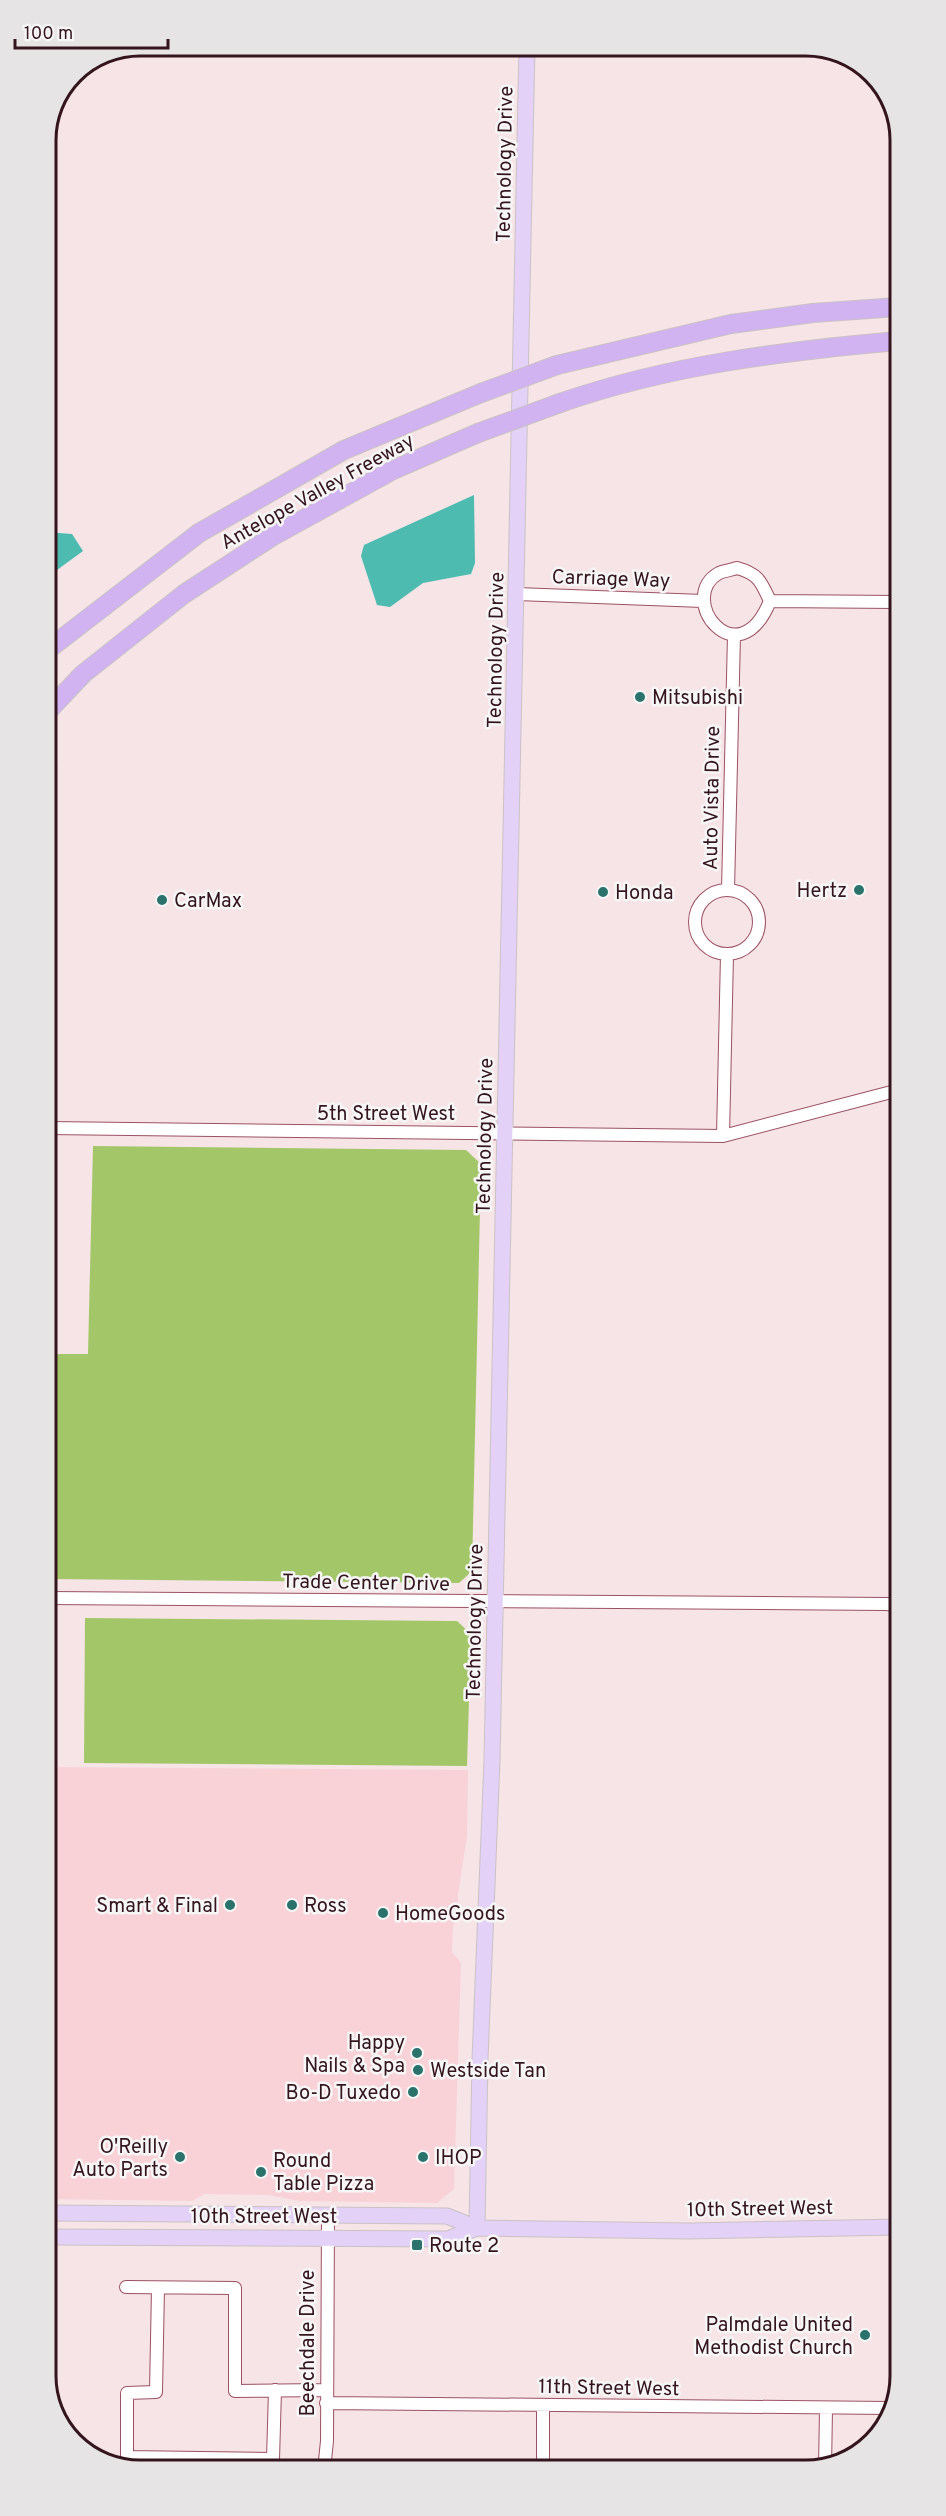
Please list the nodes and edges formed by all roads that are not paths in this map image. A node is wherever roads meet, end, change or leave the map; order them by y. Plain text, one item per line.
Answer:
1 (527, 56) edge
2 (890, 308) edge
3 (890, 342) edge
4 (517, 594) junction
5 (703, 601) junction
6 (770, 601) junction
7 (890, 602) edge
8 (734, 635) junction
9 (56, 643) edge
10 (56, 703) edge
11 (728, 890) junction
12 (727, 955) junction
13 (890, 1092) edge
14 (56, 1128) edge
15 (505, 1133) junction
16 (723, 1136) junction
17 (55, 1598) edge
18 (495, 1602) junction
19 (890, 1605) edge
20 (55, 2213) edge
21 (328, 2215) junction
22 (890, 2227) edge
23 (477, 2228) junction
24 (55, 2237) edge
25 (327, 2237) junction
26 (126, 2287) dead end
27 (158, 2288) junction
28 (275, 2390) junction
29 (326, 2397) junction
30 (543, 2406) junction
31 (884, 2408) edge
32 (826, 2409) junction
33 (825, 2459) edge
34 (325, 2460) edge
35 (543, 2460) edge

1 - 4 main road, Technology Drive
2 - 9 highway, Antelope Valley Freeway, bridge
3 - 10 highway, Antelope Valley Freeway, bridge
4 - 5 street, Carriage Way
4 - 15 main road, Technology Drive
5 - 6 street
5 - 8 street
6 - 7 street
6 - 8 street
8 - 11 street, Auto Vista Drive
11 - 12 street, Auto Vista Drive
11 - 12 street, Auto Vista Drive
12 - 16 street
13 - 16 street, 5th Street West
14 - 15 street, 5th Street West
15 - 16 street, 5th Street West
15 - 18 main road, Technology Drive
17 - 18 street, Trade Center Drive
18 - 19 street, Trade Center Drive
18 - 23 main road, Technology Drive
20 - 21 main road, 10th Street West
21 - 23 main road, 10th Street West
21 - 25 street, Beechdale Drive
22 - 23 main road, 10th Street West
23 - 25 main road, 10th Street West
24 - 25 main road, 10th Street West
25 - 29 street, Beechdale Drive
26 - 27 street
27 - 28 street, 11th Street West
27 - 28 street
28 - 29 street, 11th Street West
29 - 30 street, 11th Street West
29 - 34 street, Beechdale Drive
30 - 32 street, 11th Street West
30 - 35 street
31 - 32 street, 11th Street West
32 - 33 street

